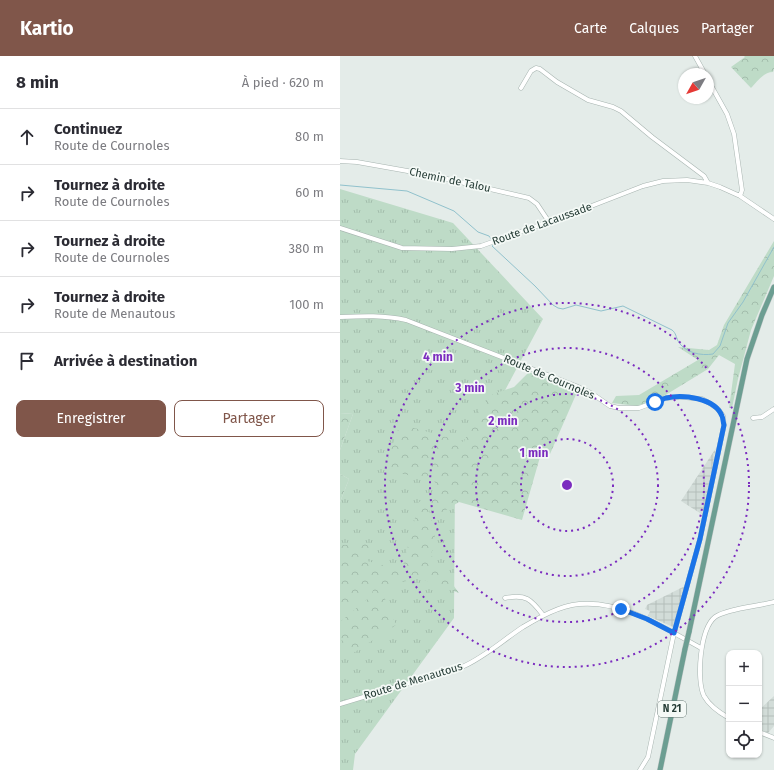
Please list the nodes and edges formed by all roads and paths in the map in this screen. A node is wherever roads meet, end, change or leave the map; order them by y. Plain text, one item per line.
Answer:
1 (695, 56) edge
2 (702, 68) edge
3 (521, 88) dead end
4 (714, 91) edge
5 (340, 161) edge
6 (708, 183) junction
7 (740, 196) junction
8 (774, 219) edge
9 (549, 222) junction
10 (340, 228) edge
11 (774, 287) edge
12 (340, 317) edge
13 (774, 409) edge
14 (753, 418) dead end
15 (505, 598) dead end
16 (774, 602) edge
17 (543, 615) junction
18 (674, 633) junction
19 (701, 648) junction
20 (340, 704) edge
21 (726, 716) edge
22 (762, 733) edge
23 (774, 738) edge
24 (640, 770) edge
25 (660, 770) edge

1 - 2 street
3 - 6 street
4 - 7 street
5 - 9 street, Chemin de Talou
6 - 7 street, Route de Lacaussade
6 - 9 street, Route de Lacaussade
7 - 8 street, Route de Lacaussade
9 - 10 street, Route de Lacaussade
11 - 25 main road, N 21, bridge
12 - 18 street, Route de Cournoles
13 - 14 street
15 - 17 street
16 - 19 street
17 - 18 street, Route de Menautous
17 - 20 street, Route de Menautous
18 - 19 street, Route de Menautous
18 - 24 street, Route de Cournoles
19 - 21 street
22 - 23 street

